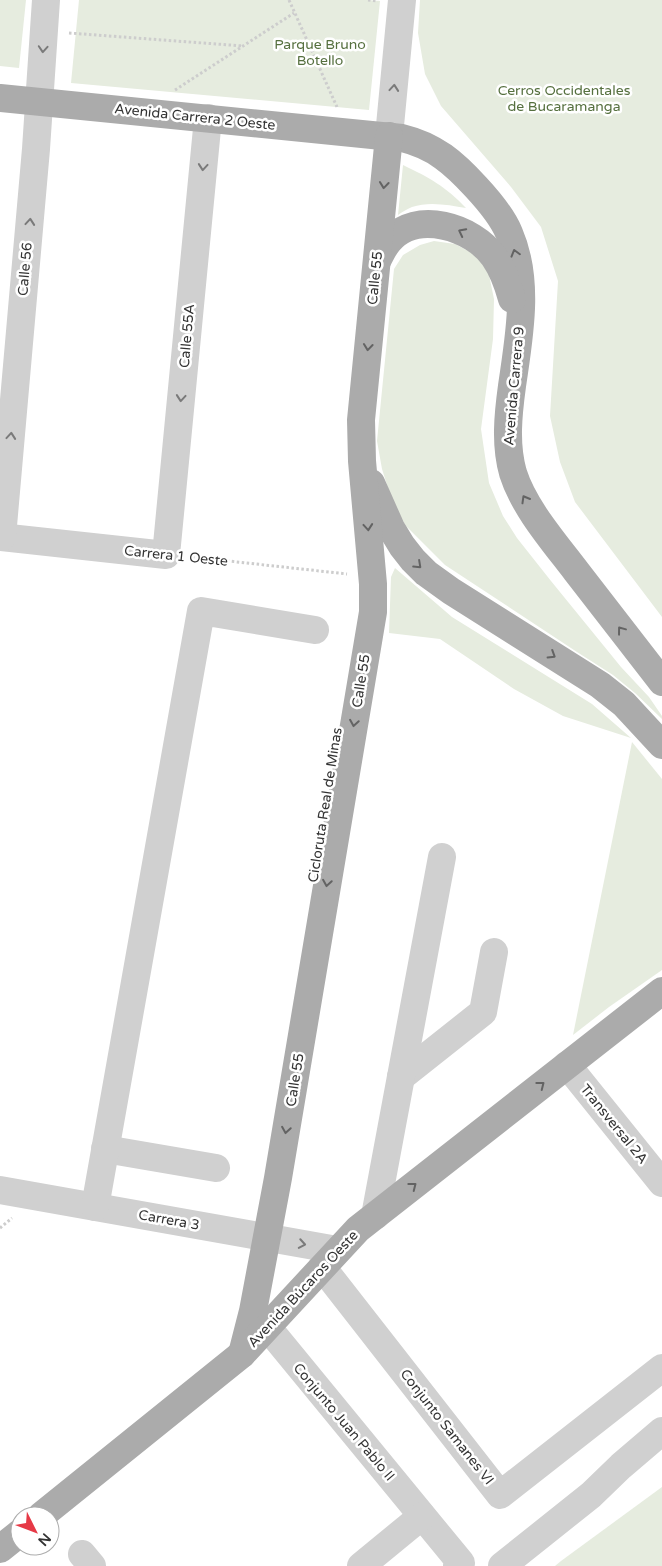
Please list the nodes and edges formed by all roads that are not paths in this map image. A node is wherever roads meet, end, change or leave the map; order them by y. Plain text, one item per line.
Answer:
1 (46, 0) edge
2 (402, 0) edge
3 (0, 98) edge
4 (40, 101) junction
5 (208, 118) junction
6 (389, 136) junction
7 (377, 262) junction
8 (520, 330) junction
9 (362, 461) junction
10 (1, 537) edge
11 (166, 554) joint
12 (315, 630) dead end
13 (652, 662) edge
14 (662, 682) edge
15 (662, 745) edge
16 (442, 857) dead end
17 (494, 952) dead end
18 (662, 990) edge
19 (567, 1065) junction
20 (400, 1077) junction
21 (105, 1149) junction
22 (216, 1168) dead end
23 (662, 1183) edge
24 (0, 1190) edge
25 (95, 1207) junction
26 (375, 1216) junction
27 (267, 1237) junction
28 (330, 1258) junction
29 (268, 1328) junction
30 (242, 1354) junction
31 (662, 1368) edge
32 (662, 1431) edge
33 (662, 1457) edge
34 (591, 1495) junction
35 (53, 1506) edge
36 (422, 1516) junction
37 (10, 1541) edge
38 (0, 1549) edge
39 (361, 1566) edge
40 (457, 1566) edge
41 (502, 1566) edge

1 -> 4 street, Calle 56
6 -> 2 street, Calle 55
3 - 4 main road, Avenida Carrera 2 Oeste
4 - 5 main road, Avenida Carrera 2 Oeste
10 -> 4 street, Calle 56
5 - 6 main road, Avenida Carrera 2 Oeste
5 -> 11 street, Calle 55A
6 -> 7 main road, Calle 55
8 -> 6 main road, Avenida Carrera 9
8 -> 7 main road
7 -> 9 main road, Calle 55
13 -> 8 main road, Avenida Carrera 9
9 -> 15 main road
9 -> 27 main road, Calle 55
10 - 11 street, Carrera 1 Oeste
12 - 21 street
13 - 14 main road, Avenida Carrera 9
16 - 20 street
17 - 20 street
18 - 19 main road, Avenida Búcaros Oeste
19 - 23 street, Transversal 2A
26 -> 19 main road, Avenida Búcaros Oeste
20 - 26 street
21 - 22 street
21 - 25 street
24 - 25 street, Carrera 3
25 - 27 street, Carrera 3
26 - 28 main road, Avenida Búcaros Oeste
27 -> 28 street, Carrera 3
27 - 30 main road, Calle 55
28 - 29 main road, Avenida Búcaros Oeste
28 - 31 street, Conjunto Samanes VI
29 - 30 main road, Avenida Búcaros Oeste
29 - 36 street, Conjunto Juan Pablo II
30 - 35 main road, Avenida Búcaros Oeste
32 - 34 street
33 - 34 street
34 - 41 street
36 - 39 street
36 - 40 street, Conjunto Juan Pablo II
37 - 38 main road

